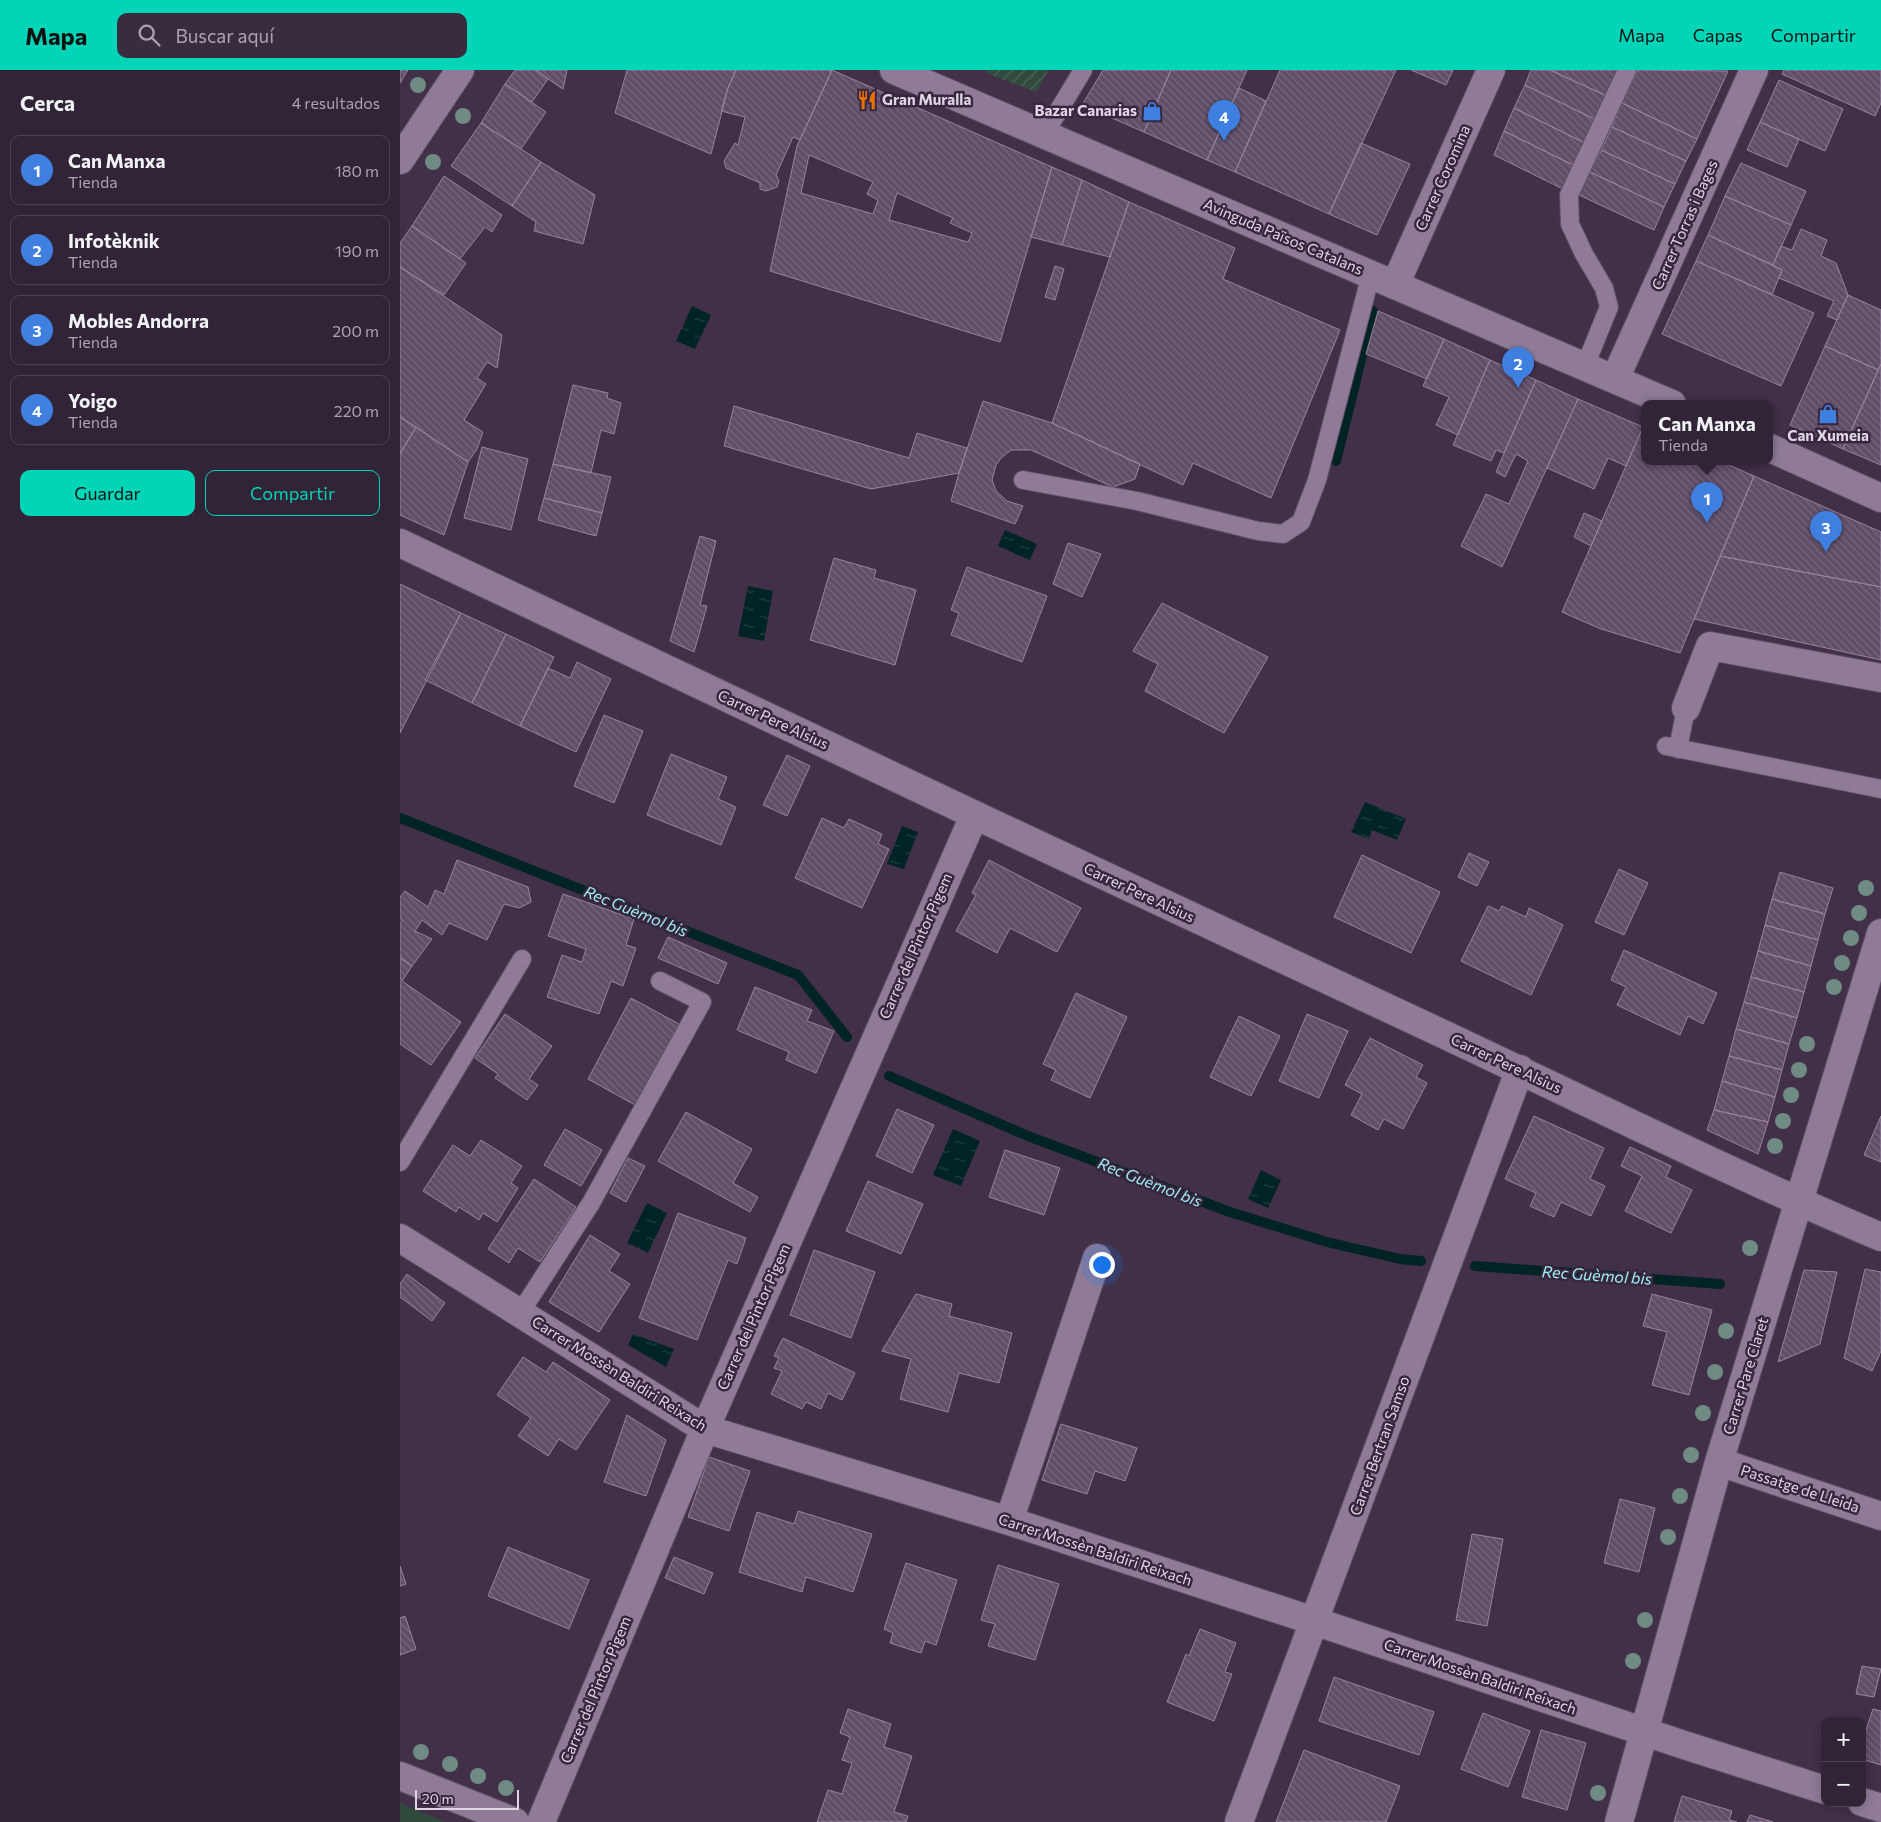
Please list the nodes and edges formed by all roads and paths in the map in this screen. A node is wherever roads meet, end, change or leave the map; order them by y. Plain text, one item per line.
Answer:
1 (460, 70) edge
2 (894, 70) edge
3 (1084, 70) edge
4 (1491, 70) edge
5 (1627, 70) edge
6 (1754, 70) edge
7 (1045, 133) junction
8 (400, 160) edge
9 (1383, 280) junction
10 (1585, 366) junction
11 (1615, 379) junction
12 (1663, 400) edge
13 (1773, 449) edge
14 (1023, 480) dead end
15 (1881, 498) edge
16 (400, 543) edge
17 (1881, 678) edge
18 (1686, 708) joint
19 (1881, 789) edge
20 (974, 816) junction
21 (1881, 933) edge
22 (522, 959) dead end
23 (660, 981) dead end
24 (1872, 999) edge
25 (1520, 1070) junction
26 (400, 1162) edge
27 (1799, 1203) junction
28 (1881, 1236) edge
29 (400, 1238) edge
30 (1097, 1258) dead end
31 (520, 1313) junction
32 (705, 1429) junction
33 (1719, 1462) junction
34 (1881, 1516) edge
35 (1009, 1521) junction
36 (1314, 1621) junction
37 (1645, 1733) junction
38 (400, 1776) edge
39 (1821, 1789) edge
40 (1866, 1803) edge
41 (1881, 1808) edge
42 (515, 1822) edge
43 (541, 1822) edge
44 (1239, 1822) edge
45 (1619, 1822) edge

1 - 8 street
2 - 7 street, Avinguda Països Catalans
3 - 7 lane
4 - 9 street, Carrer Coromina
5 - 10 lane
6 - 11 street, Carrer Torras i Bages
7 - 9 street, Avinguda Països Catalans
9 - 10 street, Avinguda Països Catalans
9 - 14 lane
10 - 11 street, Avinguda Països Catalans
11 - 12 street, Avinguda Països Catalans
13 - 15 street
16 - 20 street, Carrer Pere Alsius
17 - 18 street
18 - 19 lane
20 - 25 street, Carrer Pere Alsius
20 - 32 street, Carrer del Pintor Pigem
21 - 24 street, Carrer Pare Claret
22 - 26 lane
23 - 31 lane
24 - 27 street, Carrer Pare Claret
25 - 27 street, Carrer Pere Alsius
25 - 36 street, Carrer Bertran Samso
27 - 28 street, Carrer Pere Alsius
27 - 33 street, Carrer Pare Claret
29 - 31 street, Carrer Mossèn Baldiri Reixach
30 - 35 street
31 - 32 street, Carrer Mossèn Baldiri Reixach
32 - 35 street, Carrer Mossèn Baldiri Reixach
32 - 43 street, Carrer del Pintor Pigem
33 - 34 street, Passatge de Lleida
33 - 37 street, Carrer Pare Claret
35 - 36 street, Carrer Mossèn Baldiri Reixach
36 - 37 street, Carrer Mossèn Baldiri Reixach
36 - 44 street, Carrer Bertran Samso
37 - 39 street, Carrer Mossèn Baldiri Reixach
37 - 45 street, Carrer Pare Claret
38 - 42 street
40 - 41 street

